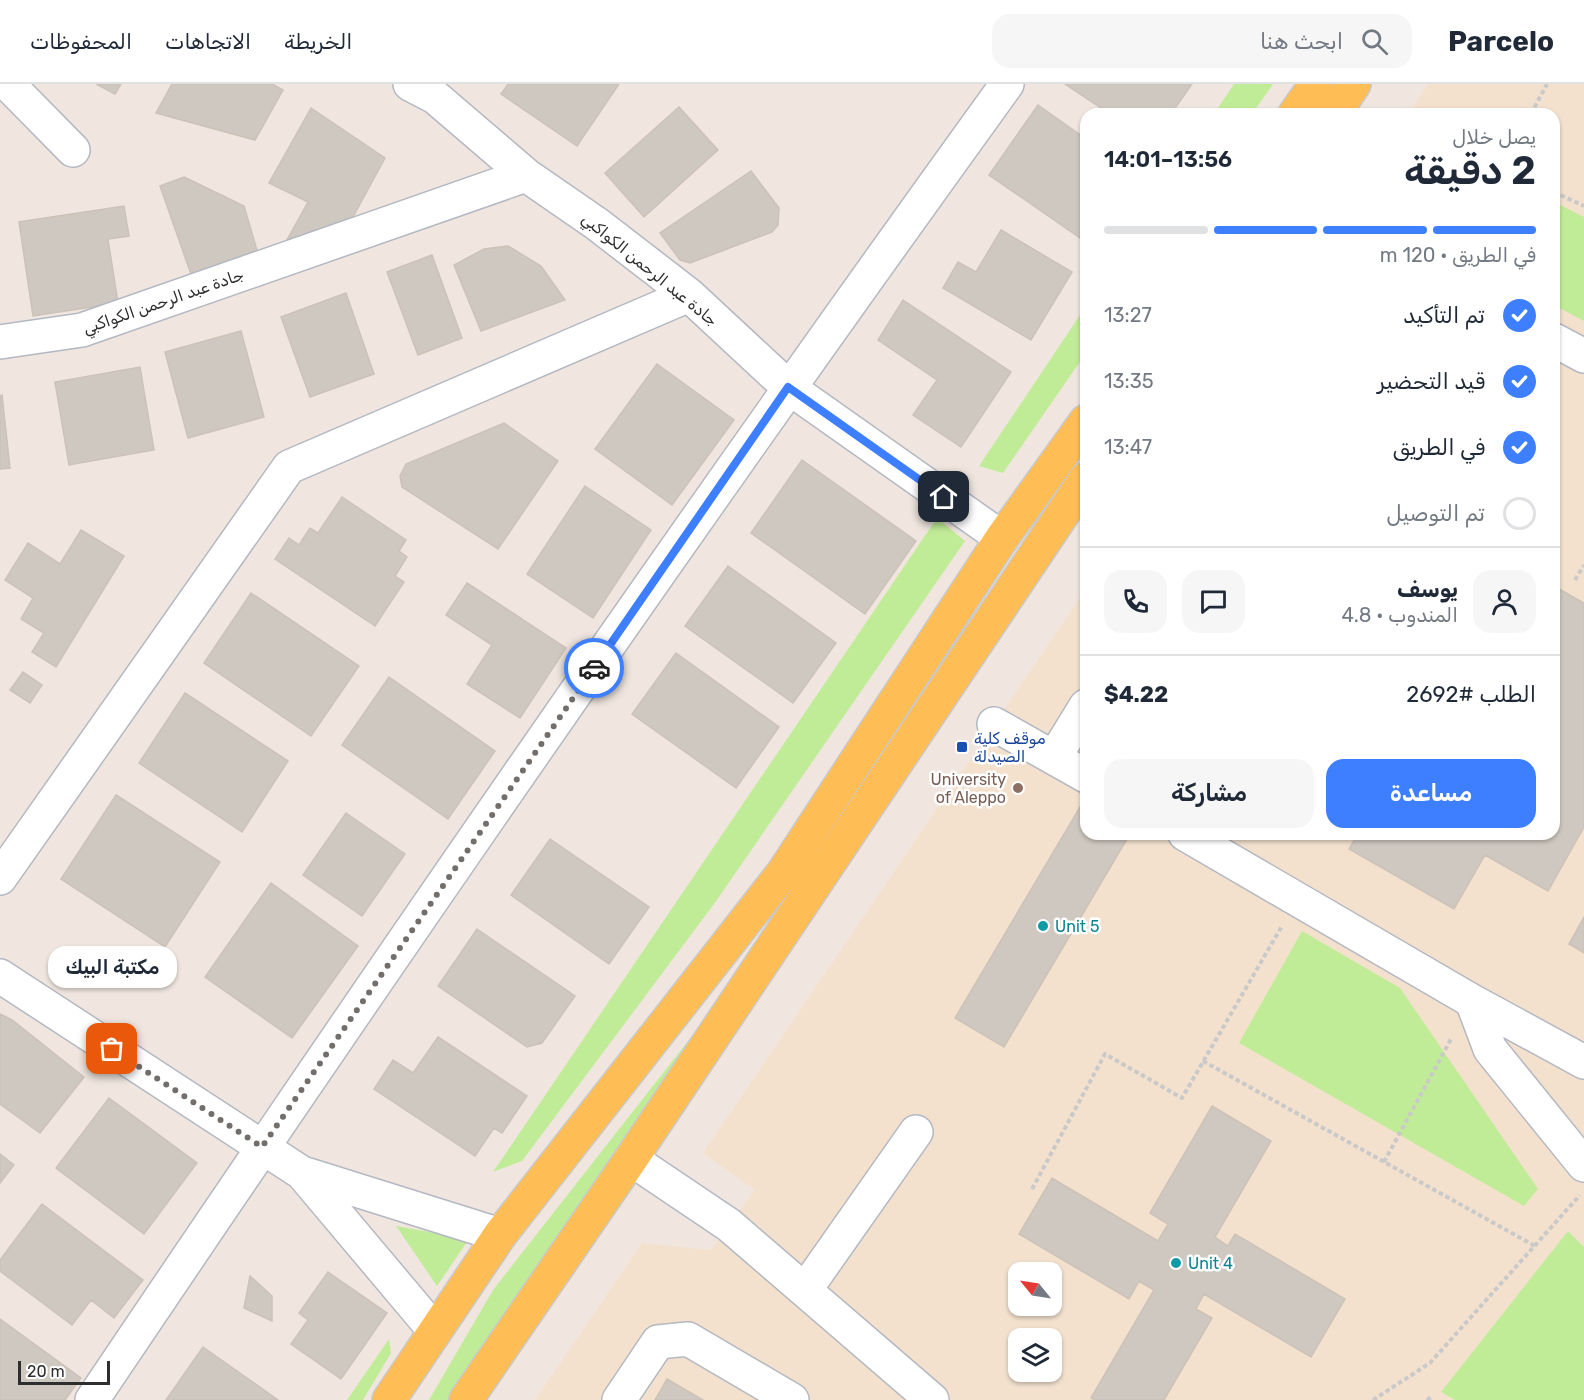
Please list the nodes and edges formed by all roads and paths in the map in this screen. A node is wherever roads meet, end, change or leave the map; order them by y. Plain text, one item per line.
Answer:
1 (8, 84) edge
2 (410, 84) edge
3 (1007, 84) edge
4 (1316, 84) edge
5 (1354, 84) edge
6 (1547, 84) edge
7 (1299, 108) edge
8 (1338, 108) edge
9 (1534, 108) edge
10 (74, 150) dead end
11 (525, 175) junction
12 (1560, 195) edge
13 (1584, 207) edge
14 (689, 295) junction
15 (0, 342) edge
16 (1560, 343) edge
17 (1584, 356) edge
18 (788, 387) junction
19 (1080, 429) edge
20 (1080, 488) edge
21 (1002, 538) junction
22 (1584, 565) edge
23 (1575, 580) dead end
24 (1080, 716) edge
25 (994, 724) dead end
26 (1054, 758) junction
27 (1080, 773) edge
28 (1195, 840) edge
29 (0, 878) edge
30 (1297, 899) junction
31 (0, 976) edge
32 (1472, 1001) junction
33 (1203, 1061) junction
34 (1584, 1062) edge
35 (916, 1132) dead end
36 (262, 1147) junction
37 (631, 1159) junction
38 (1384, 1162) junction
39 (1584, 1165) edge
40 (302, 1173) junction
41 (1032, 1189) dead end
42 (1584, 1191) edge
43 (500, 1235) junction
44 (1535, 1246) junction
45 (805, 1290) junction
46 (435, 1331) junction
47 (92, 1400) edge
48 (389, 1400) edge
49 (466, 1400) edge
50 (619, 1400) edge
51 (792, 1400) edge
52 (932, 1400) edge
53 (1373, 1400) edge

1 - 10 street
2 - 11 street, جادة عبد الرحمن الكواكبي
3 - 18 street
4 - 7 main road
5 - 8 main road
6 - 9 path
11 - 14 street, جادة عبد الرحمن الكواكبي
11 - 15 street, جادة عبد الرحمن الكواكبي
12 - 13 path
14 - 18 street, جادة عبد الرحمن الكواكبي
14 - 29 street
16 - 17 street
18 - 21 street, جادة عبد الرحمن الكواكبي
18 - 36 street
19 - 21 main road
20 - 37 main road
21 - 43 main road
22 - 23 path
24 - 26 street
25 - 26 street
26 - 27 street
28 - 30 street
30 - 32 street
30 - 33 path
31 - 36 street
32 - 34 street
32 - 38 path
32 - 39 street
33 - 38 path
33 - 41 path
35 - 45 street
36 - 40 street
36 - 47 street
37 - 45 street
37 - 49 main road
38 - 44 path
40 - 43 street
40 - 46 street
42 - 44 path
43 - 46 main road
44 - 53 path
45 - 52 street
46 - 48 main road
50 - 51 street

